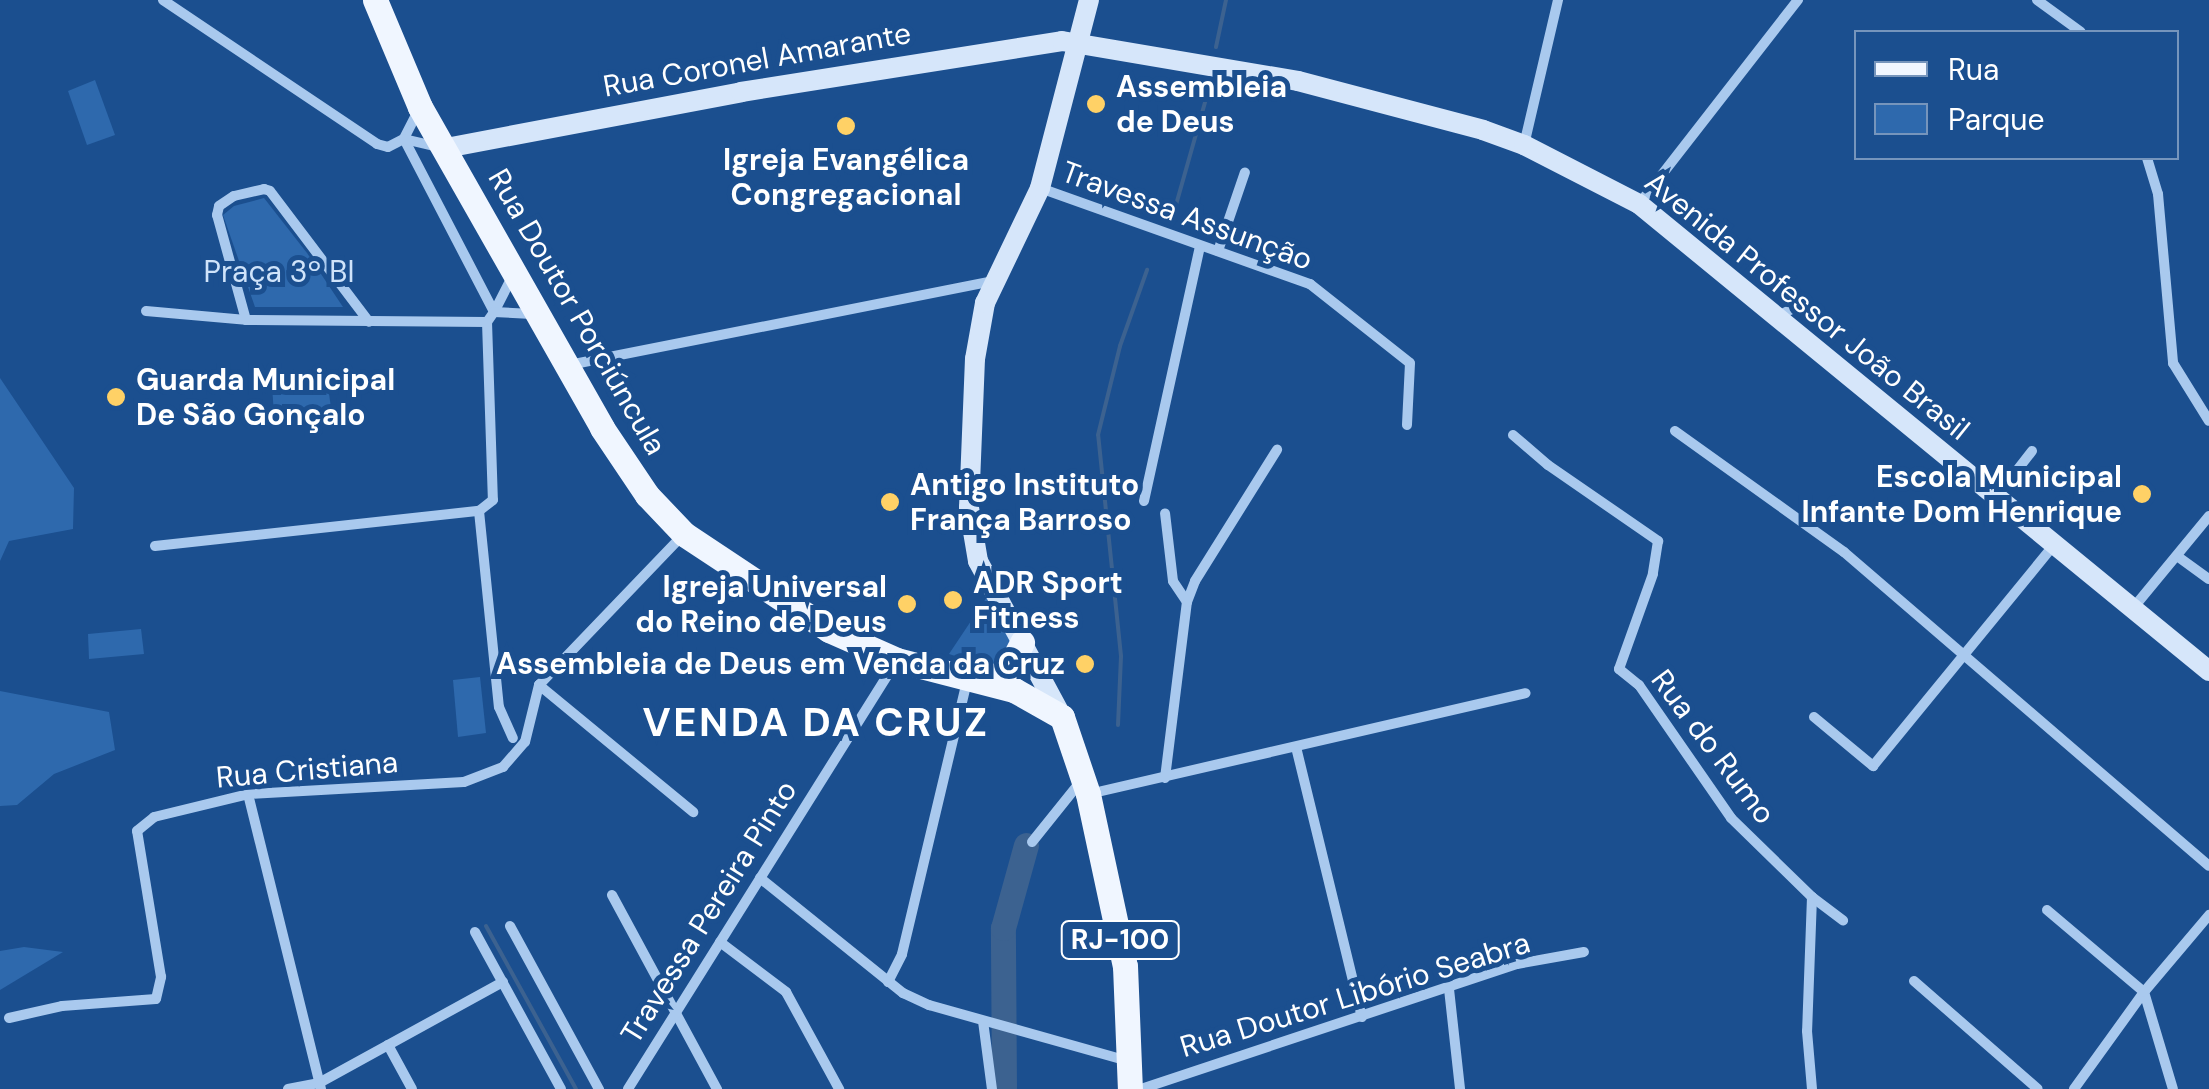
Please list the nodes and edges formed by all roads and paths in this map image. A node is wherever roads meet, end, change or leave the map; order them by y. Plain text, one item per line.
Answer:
1 (163, 0) edge
2 (1088, 0) edge
3 (1558, 0) edge
4 (1798, 0) edge
5 (2038, 0) edge
6 (382, 1) edge
7 (2077, 30) edge
8 (1079, 42) junction
9 (420, 107) junction
10 (404, 139) junction
11 (1524, 145) junction
12 (446, 148) junction
13 (2149, 160) edge
14 (1245, 172) dead end
15 (1040, 188) junction
16 (1639, 204) junction
17 (1200, 247) junction
18 (1218, 252) junction
19 (515, 272) junction
20 (995, 281) junction
21 (146, 311) dead end
22 (538, 314) junction
23 (1778, 316) junction
24 (490, 317) junction
25 (246, 320) junction
26 (369, 322) junction
27 (1835, 332) dead end
28 (567, 366) junction
29 (2209, 420) edge
30 (1406, 424) dead end
31 (1675, 431) dead end
32 (1513, 435) dead end
33 (1277, 450) dead end
34 (2032, 451) dead end
35 (1996, 496) junction
36 (1144, 501) dead end
37 (478, 511) junction
38 (1165, 512) dead end
39 (2209, 516) edge
40 (684, 534) junction
41 (2054, 544) junction
42 (155, 546) dead end
43 (2177, 556) junction
44 (2209, 579) edge
45 (1188, 602) junction
46 (2134, 608) junction
47 (1022, 642) junction
48 (1961, 654) junction
49 (897, 660) junction
50 (2209, 671) edge
51 (977, 678) junction
52 (539, 685) junction
53 (1525, 693) dead end
54 (1062, 717) junction
55 (1814, 717) dead end
56 (513, 738) dead end
57 (1296, 748) junction
58 (1165, 778) junction
59 (1086, 787) junction
60 (248, 794) junction
61 (693, 812) dead end
62 (1032, 842) dead end
63 (2209, 866) edge
64 (760, 878) junction
65 (612, 894) dead end
66 (1812, 896) junction
67 (2047, 910) dead end
68 (2209, 915) edge
69 (1843, 920) dead end
70 (510, 926) dead end
71 (475, 932) dead end
72 (720, 942) junction
73 (1584, 952) dead end
74 (1914, 981) dead end
75 (502, 982) junction
76 (888, 982) junction
77 (1449, 989) junction
78 (2144, 992) junction
79 (675, 1012) junction
80 (1362, 1017) junction
81 (10, 1018) dead end
82 (984, 1022) junction
83 (388, 1045) junction
84 (1126, 1060) junction
85 (320, 1086) edge
86 (288, 1089) edge
87 (412, 1089) edge
88 (560, 1089) edge
89 (599, 1089) edge
90 (628, 1089) edge
91 (717, 1089) edge
92 (839, 1089) edge
93 (992, 1089) edge
94 (1130, 1089) edge
95 (1141, 1089) edge
96 (1460, 1089) edge
97 (1812, 1089) edge
98 (2038, 1089) edge
99 (2074, 1089) edge
100 (2172, 1089) edge

1 - 10 street
2 - 8 main road, RJ-100
3 - 11 street
4 - 16 street
5 - 7 street
6 - 9 main road, Rua Doutor Porciúncula
8 - 11 main road, Avenida Professor João Brasil
8 - 12 main road, Rua Coronel Amarante
8 - 15 main road, RJ-100
9 - 10 street
9 - 12 main road, Rua Doutor Porciúncula
10 - 12 street
10 - 24 street
11 - 16 main road, Avenida Professor João Brasil
12 - 19 main road, Rua Doutor Porciúncula
13 - 29 street
14 - 18 street
15 - 17 street, Travessa Assunção
15 - 20 main road, RJ-100
16 - 23 main road, Avenida Professor João Brasil
17 - 18 street, Travessa Assunção
17 - 36 street
18 - 30 street, Travessa Assunção
19 - 22 main road, Rua Doutor Porciúncula
19 - 24 street
20 - 28 street
20 - 47 main road, RJ-100
21 - 25 street
22 - 24 street
22 - 28 main road, Rua Doutor Porciúncula
23 - 27 street
23 - 35 main road, Avenida Professor João Brasil
24 - 26 street
24 - 37 street
25 - 26 street
25 - 26 street
28 - 40 main road, Rua Doutor Porciúncula
31 - 48 street
32 - 66 street, Rua do Rumo
33 - 45 street
34 - 35 street
35 - 41 main road, Avenida Professor João Brasil
37 - 42 street
37 - 56 street
38 - 45 street
39 - 43 street
40 - 49 main road, Rua Doutor Porciúncula
40 - 52 street
41 - 46 main road, Avenida Professor João Brasil
41 - 48 street
43 - 44 street
43 - 46 street
45 - 58 street
46 - 50 main road, Avenida Professor João Brasil
47 - 51 main road
47 - 54 main road, RJ-100
48 - 55 street
48 - 63 street
49 - 51 main road, Rua Doutor Porciúncula
49 - 64 street, Travessa Pereira Pinto
51 - 54 main road, Rua Doutor Porciúncula
51 - 76 street
52 - 60 street, Rua Cristiana
52 - 61 street
53 - 57 street
54 - 59 main road, RJ-100
57 - 58 street
57 - 80 street
58 - 59 street
59 - 62 street
59 - 84 main road, RJ-100
60 - 81 street, Rua Cristiana
60 - 85 street
64 - 72 street, Travessa Pereira Pinto
64 - 76 street
65 - 79 street
66 - 69 street
66 - 97 street
67 - 78 street
68 - 78 street
70 - 89 street
71 - 75 street
72 - 79 street, Travessa Pereira Pinto
72 - 92 street
73 - 77 street, Rua Doutor Libório Seabra
74 - 98 street
75 - 83 street
75 - 88 street
76 - 82 street
77 - 80 street, Rua Doutor Libório Seabra
77 - 96 street
78 - 99 street
78 - 100 street
79 - 90 street, Travessa Pereira Pinto
79 - 91 street
80 - 95 street, Rua Doutor Libório Seabra
82 - 84 street
82 - 93 street
83 - 85 street
83 - 87 street
84 - 94 main road, RJ-100
85 - 86 street

